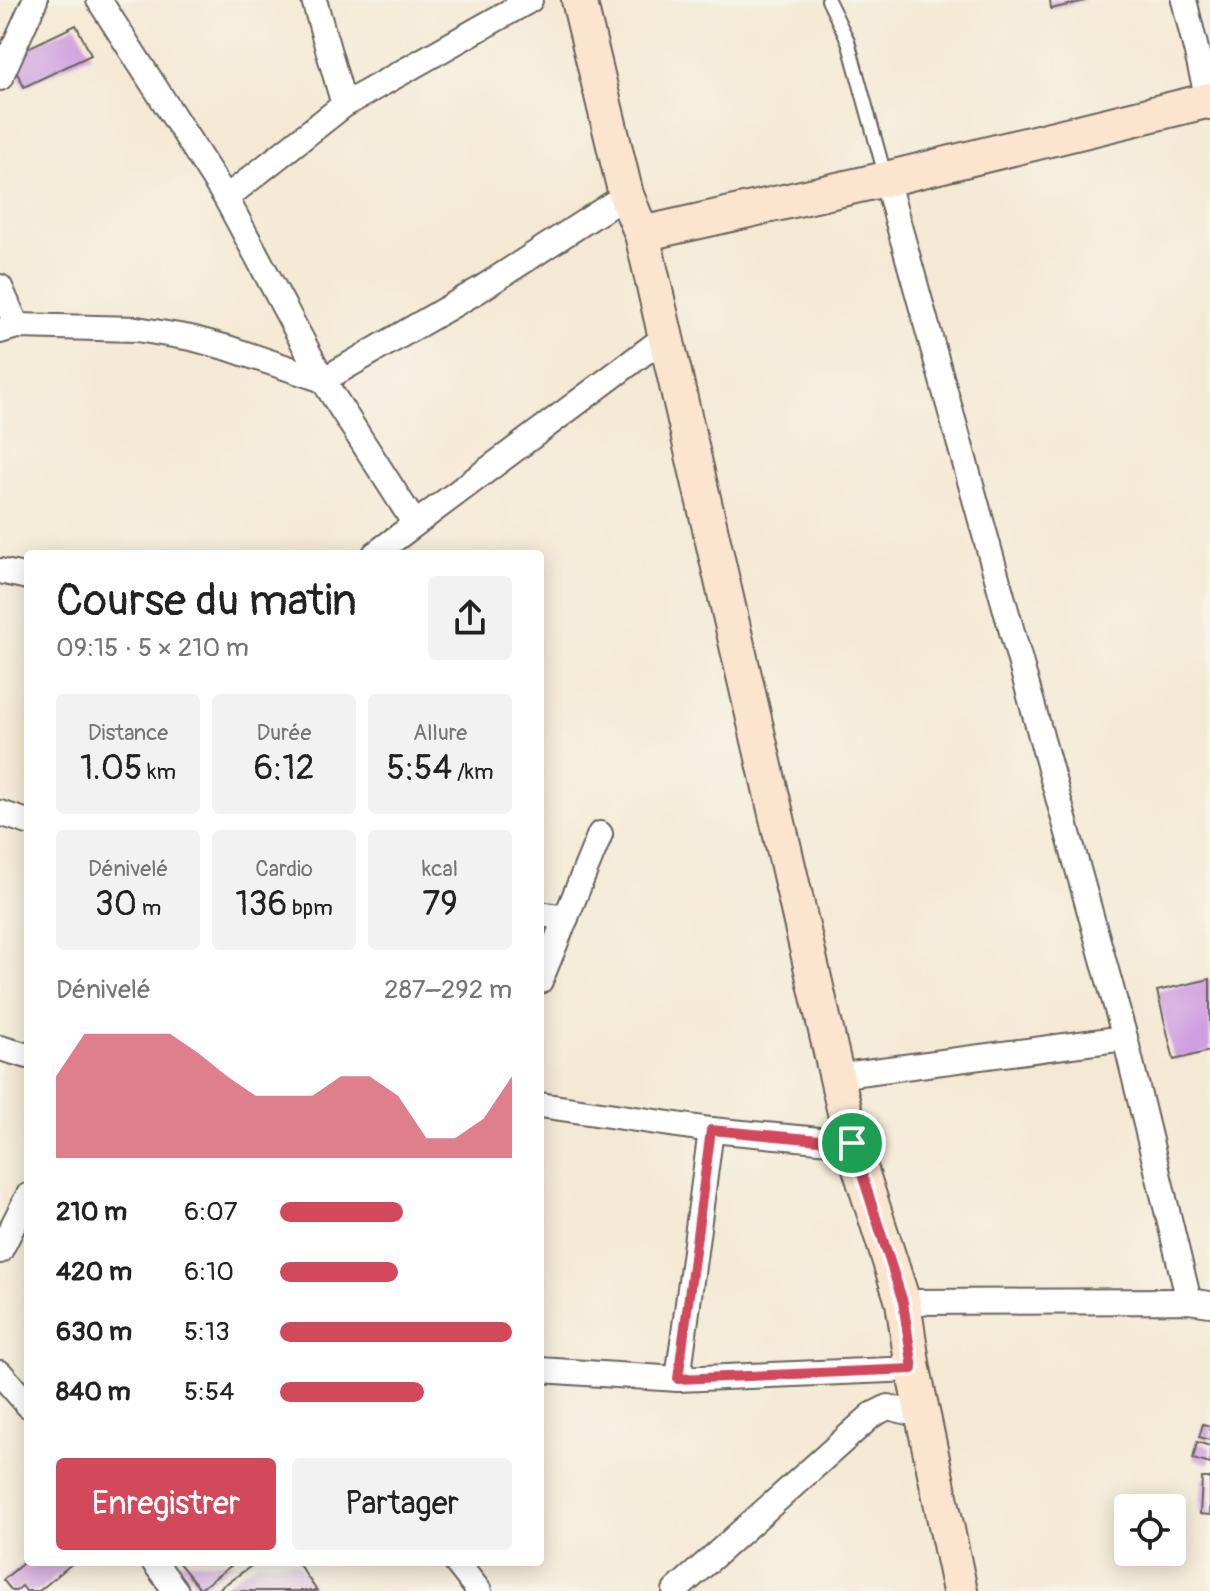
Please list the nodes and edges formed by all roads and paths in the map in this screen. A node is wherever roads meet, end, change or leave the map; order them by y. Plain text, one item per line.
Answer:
1 (35, 0) edge
2 (99, 0) edge
3 (314, 0) edge
4 (530, 0) edge
5 (579, 0) edge
6 (828, 0) edge
7 (1184, 0) edge
8 (0, 78) edge
9 (1210, 102) edge
10 (344, 105) junction
11 (886, 179) junction
12 (626, 195) junction
13 (226, 198) junction
14 (642, 234) junction
15 (0, 287) edge
16 (9, 328) edge
17 (665, 337) junction
18 (323, 380) junction
19 (415, 524) junction
20 (380, 550) edge
21 (0, 571) edge
22 (24, 576) edge
23 (0, 813) edge
24 (24, 821) edge
25 (600, 834) dead end
26 (544, 915) edge
27 (566, 918) junction
28 (544, 971) edge
29 (1125, 1038) junction
30 (0, 1048) edge
31 (24, 1055) edge
32 (836, 1076) junction
33 (544, 1106) edge
34 (711, 1130) junction
35 (852, 1143) junction
36 (24, 1204) edge
37 (0, 1251) edge
38 (903, 1302) junction
39 (1199, 1303) edge
40 (913, 1369) junction
41 (544, 1370) edge
42 (0, 1373) edge
43 (678, 1379) junction
44 (24, 1400) edge
45 (924, 1416) junction
46 (157, 1566) edge
47 (459, 1566) edge
48 (958, 1590) edge
49 (176, 1591) edge
50 (479, 1591) edge
51 (675, 1591) edge

1 - 8 street
2 - 13 street
3 - 10 street
4 - 10 street
5 - 12 main road
6 - 11 lane
7 - 9 street
9 - 11 main road
10 - 13 street
11 - 14 main road
11 - 29 street
12 - 14 main road
12 - 18 street
13 - 18 street
14 - 17 main road
15 - 16 street
16 - 18 street
17 - 19 street
17 - 32 main road
18 - 19 street
19 - 20 street
21 - 22 street
23 - 24 street
25 - 27 street
26 - 27 street
27 - 28 street
29 - 32 street
29 - 39 street
30 - 31 street
32 - 35 main road
33 - 34 street
34 - 35 street
34 - 43 street
35 - 38 main road
36 - 37 street
38 - 39 street
38 - 40 main road
40 - 43 street
40 - 45 main road
41 - 43 street
42 - 44 street
45 - 48 main road
45 - 51 street
46 - 49 street
47 - 50 street

